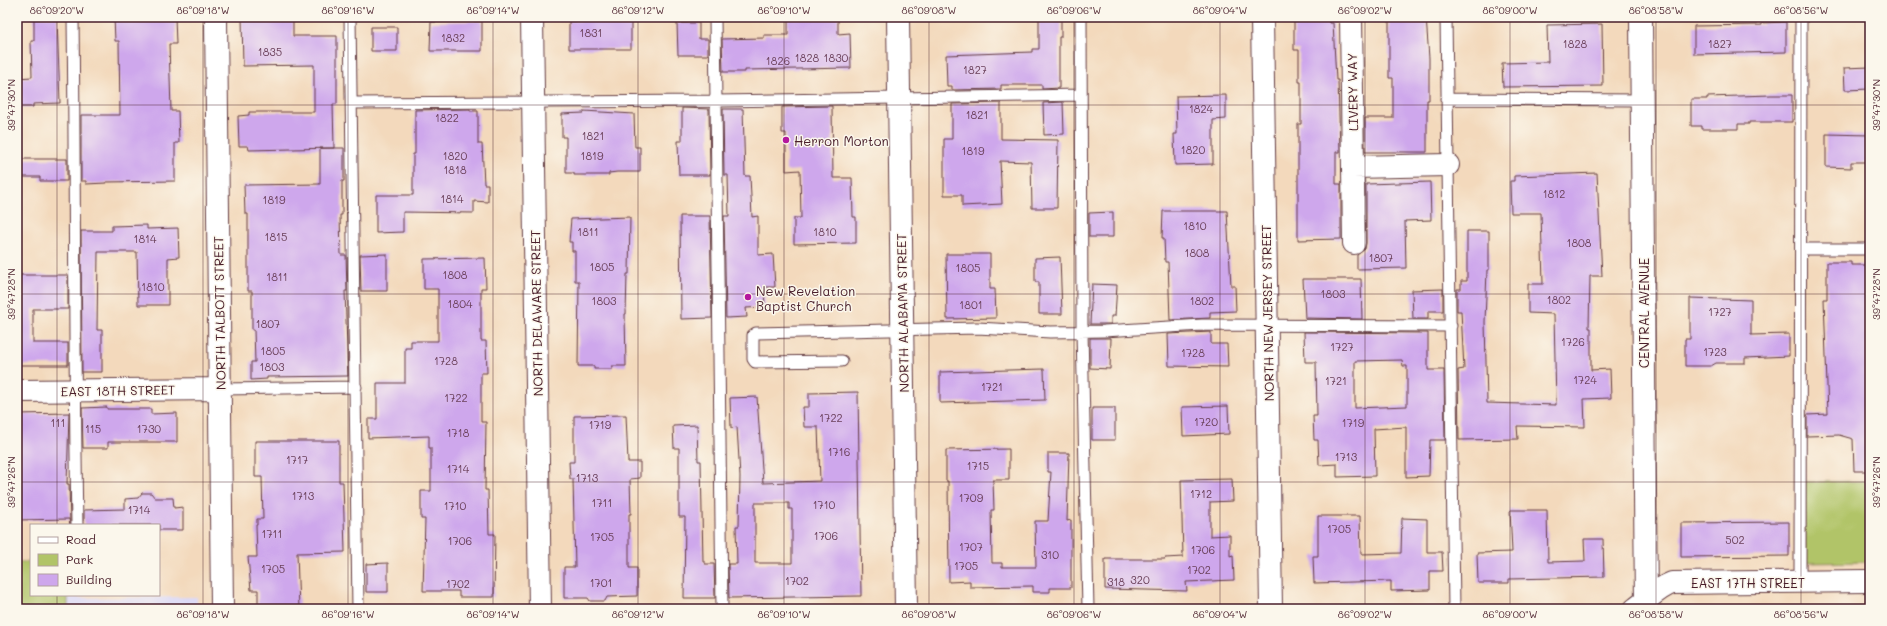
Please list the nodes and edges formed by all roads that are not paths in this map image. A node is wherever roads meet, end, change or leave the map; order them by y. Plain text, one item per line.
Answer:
1 (73, 17) edge
2 (216, 17) edge
3 (350, 17) edge
4 (532, 17) edge
5 (715, 17) edge
6 (898, 17) edge
7 (1081, 17) edge
8 (1262, 17) edge
9 (1351, 17) edge
10 (1446, 17) edge
11 (1641, 17) edge
12 (1802, 17) edge
13 (1081, 95) junction
14 (899, 98) junction
15 (1446, 99) junction
16 (1642, 100) junction
17 (716, 101) junction
18 (533, 102) junction
19 (352, 103) junction
20 (1448, 165) junction
21 (1353, 167) junction
22 (1354, 243) dead end
23 (1801, 249) junction
24 (1870, 249) edge
25 (1267, 326) junction
26 (1451, 326) junction
27 (902, 330) junction
28 (1082, 331) junction
29 (842, 361) dead end
30 (356, 387) junction
31 (220, 389) junction
32 (75, 391) junction
33 (17, 392) edge
34 (77, 524) edge
35 (1870, 581) edge
36 (1800, 582) junction
37 (1642, 606) edge
38 (222, 609) edge
39 (358, 609) edge
40 (540, 609) edge
41 (722, 609) edge
42 (906, 609) edge
43 (1088, 609) edge
44 (1271, 609) edge
45 (1454, 609) edge

1 - 32 lane
2 - 31 street, NORTH TALBOTT STREET
3 - 19 lane
4 - 18 street, NORTH DELAWARE STREET
5 - 17 lane
6 - 14 street, NORTH ALABAMA STREET
7 - 13 lane
8 - 25 street, NORTH NEW JERSEY STREET
9 - 21 street, LIVERY WAY
10 - 15 lane
11 - 16 street, CENTRAL AVENUE
12 - 23 lane
13 - 14 lane
13 - 28 lane
14 - 17 lane
14 - 27 street, NORTH ALABAMA STREET
15 - 16 lane
15 - 20 lane
16 - 37 street, CENTRAL AVENUE
17 - 18 lane
17 - 41 lane
18 - 19 lane
18 - 40 street, NORTH DELAWARE STREET
19 - 30 lane
20 - 21 street
20 - 26 lane
21 - 22 street, LIVERY WAY
23 - 24 lane
23 - 36 lane
25 - 26 lane
25 - 28 lane
25 - 44 street, NORTH NEW JERSEY STREET
26 - 45 lane
27 - 28 lane
27 - 29 lane
27 - 42 street, NORTH ALABAMA STREET
28 - 43 lane
30 - 31 lane
30 - 39 lane
31 - 32 street, EAST 18TH STREET
31 - 38 street, NORTH TALBOTT STREET
32 - 33 street, EAST 18TH STREET
32 - 34 lane
35 - 36 street, EAST 17TH STREET
36 - 37 street, EAST 17TH STREET

